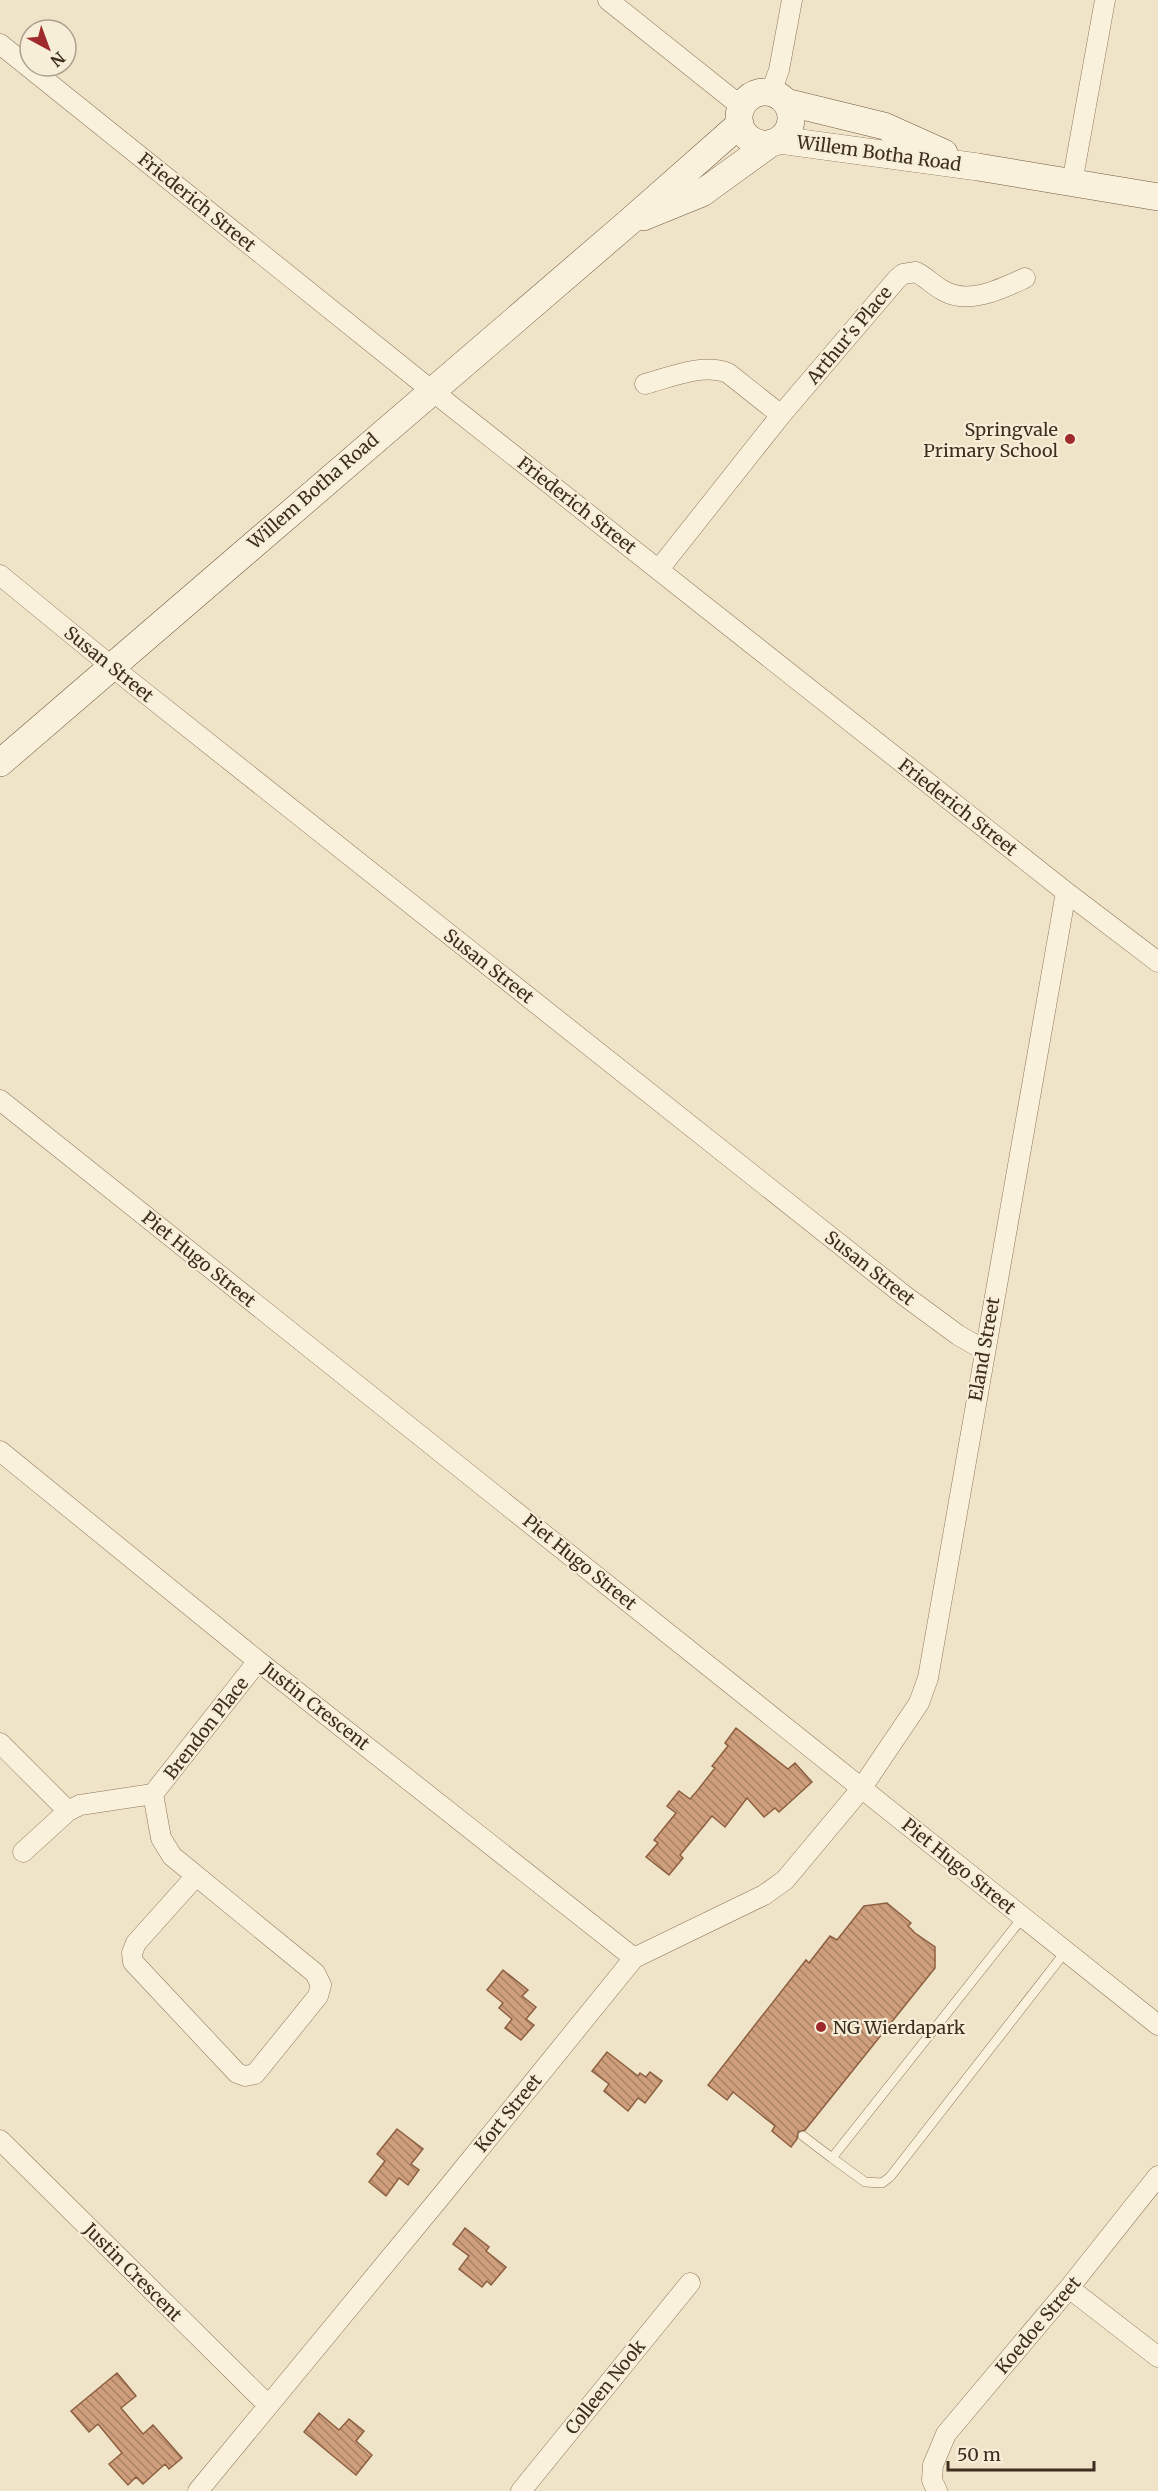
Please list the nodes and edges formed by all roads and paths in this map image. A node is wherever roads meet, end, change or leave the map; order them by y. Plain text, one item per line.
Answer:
1 (608, 0) edge
2 (792, 0) edge
3 (1105, 0) edge
4 (0, 44) edge
5 (779, 97) junction
6 (741, 115) junction
7 (775, 141) junction
8 (978, 167) junction
9 (1072, 183) junction
10 (1158, 197) edge
11 (629, 222) junction
12 (1025, 278) dead end
13 (645, 384) dead end
14 (431, 390) junction
15 (781, 415) junction
16 (659, 569) junction
17 (0, 575) edge
18 (111, 666) junction
19 (0, 763) edge
20 (1066, 892) junction
21 (1158, 962) edge
22 (0, 1100) edge
23 (984, 1350) junction
24 (0, 1451) edge
25 (258, 1661) junction
26 (0, 1743) edge
27 (861, 1789) junction
28 (153, 1794) junction
29 (68, 1811) junction
30 (24, 1852) dead end
31 (196, 1876) junction
32 (1023, 1917) junction
33 (1065, 1951) junction
34 (634, 1958) junction
35 (1158, 2025) edge
36 (803, 2136) dead end
37 (0, 2140) edge
38 (832, 2158) junction
39 (1158, 2176) edge
40 (690, 2283) dead end
41 (1070, 2288) junction
42 (1158, 2357) edge
43 (267, 2404) junction
44 (935, 2486) edge
45 (198, 2491) edge
46 (521, 2491) edge

1 - 6 street
2 - 5 street
3 - 9 street
4 - 14 street, Friederich Street
5 - 6 street
5 - 7 street
5 - 8 street, Willem Botha Road
6 - 7 street
6 - 11 street, Willem Botha Road
7 - 8 street, Willem Botha Road
7 - 11 street, Willem Botha Road
8 - 9 street, Willem Botha Road
9 - 10 street, Willem Botha Road
11 - 14 street, Willem Botha Road
12 - 15 street, Arthur's Place
13 - 15 street
14 - 16 street, Friederich Street
14 - 18 street, Willem Botha Road
15 - 16 street, Arthur's Place
16 - 20 street, Friederich Street
17 - 18 street, Susan Street
18 - 19 street, Willem Botha Road
18 - 23 street, Susan Street
20 - 21 street, Friederich Street
20 - 23 street, Eland Street
22 - 27 street, Piet Hugo Street
23 - 27 street, Eland Street
24 - 25 street, Justin Crescent
25 - 28 street, Brendon Place
25 - 34 street, Justin Crescent
26 - 29 street
27 - 32 street, Piet Hugo Street
27 - 34 street, Kort Street
28 - 29 street
28 - 31 street
29 - 30 street
31 - 31 street
32 - 33 street, Piet Hugo Street
32 - 38 lane
33 - 35 street, Piet Hugo Street
33 - 38 lane
34 - 43 street, Kort Street
36 - 38 lane
37 - 43 street, Justin Crescent
39 - 41 street, Koedoe Street
40 - 46 street, Colleen Nook
41 - 42 street
41 - 44 street, Koedoe Street
43 - 45 street, Kort Street

